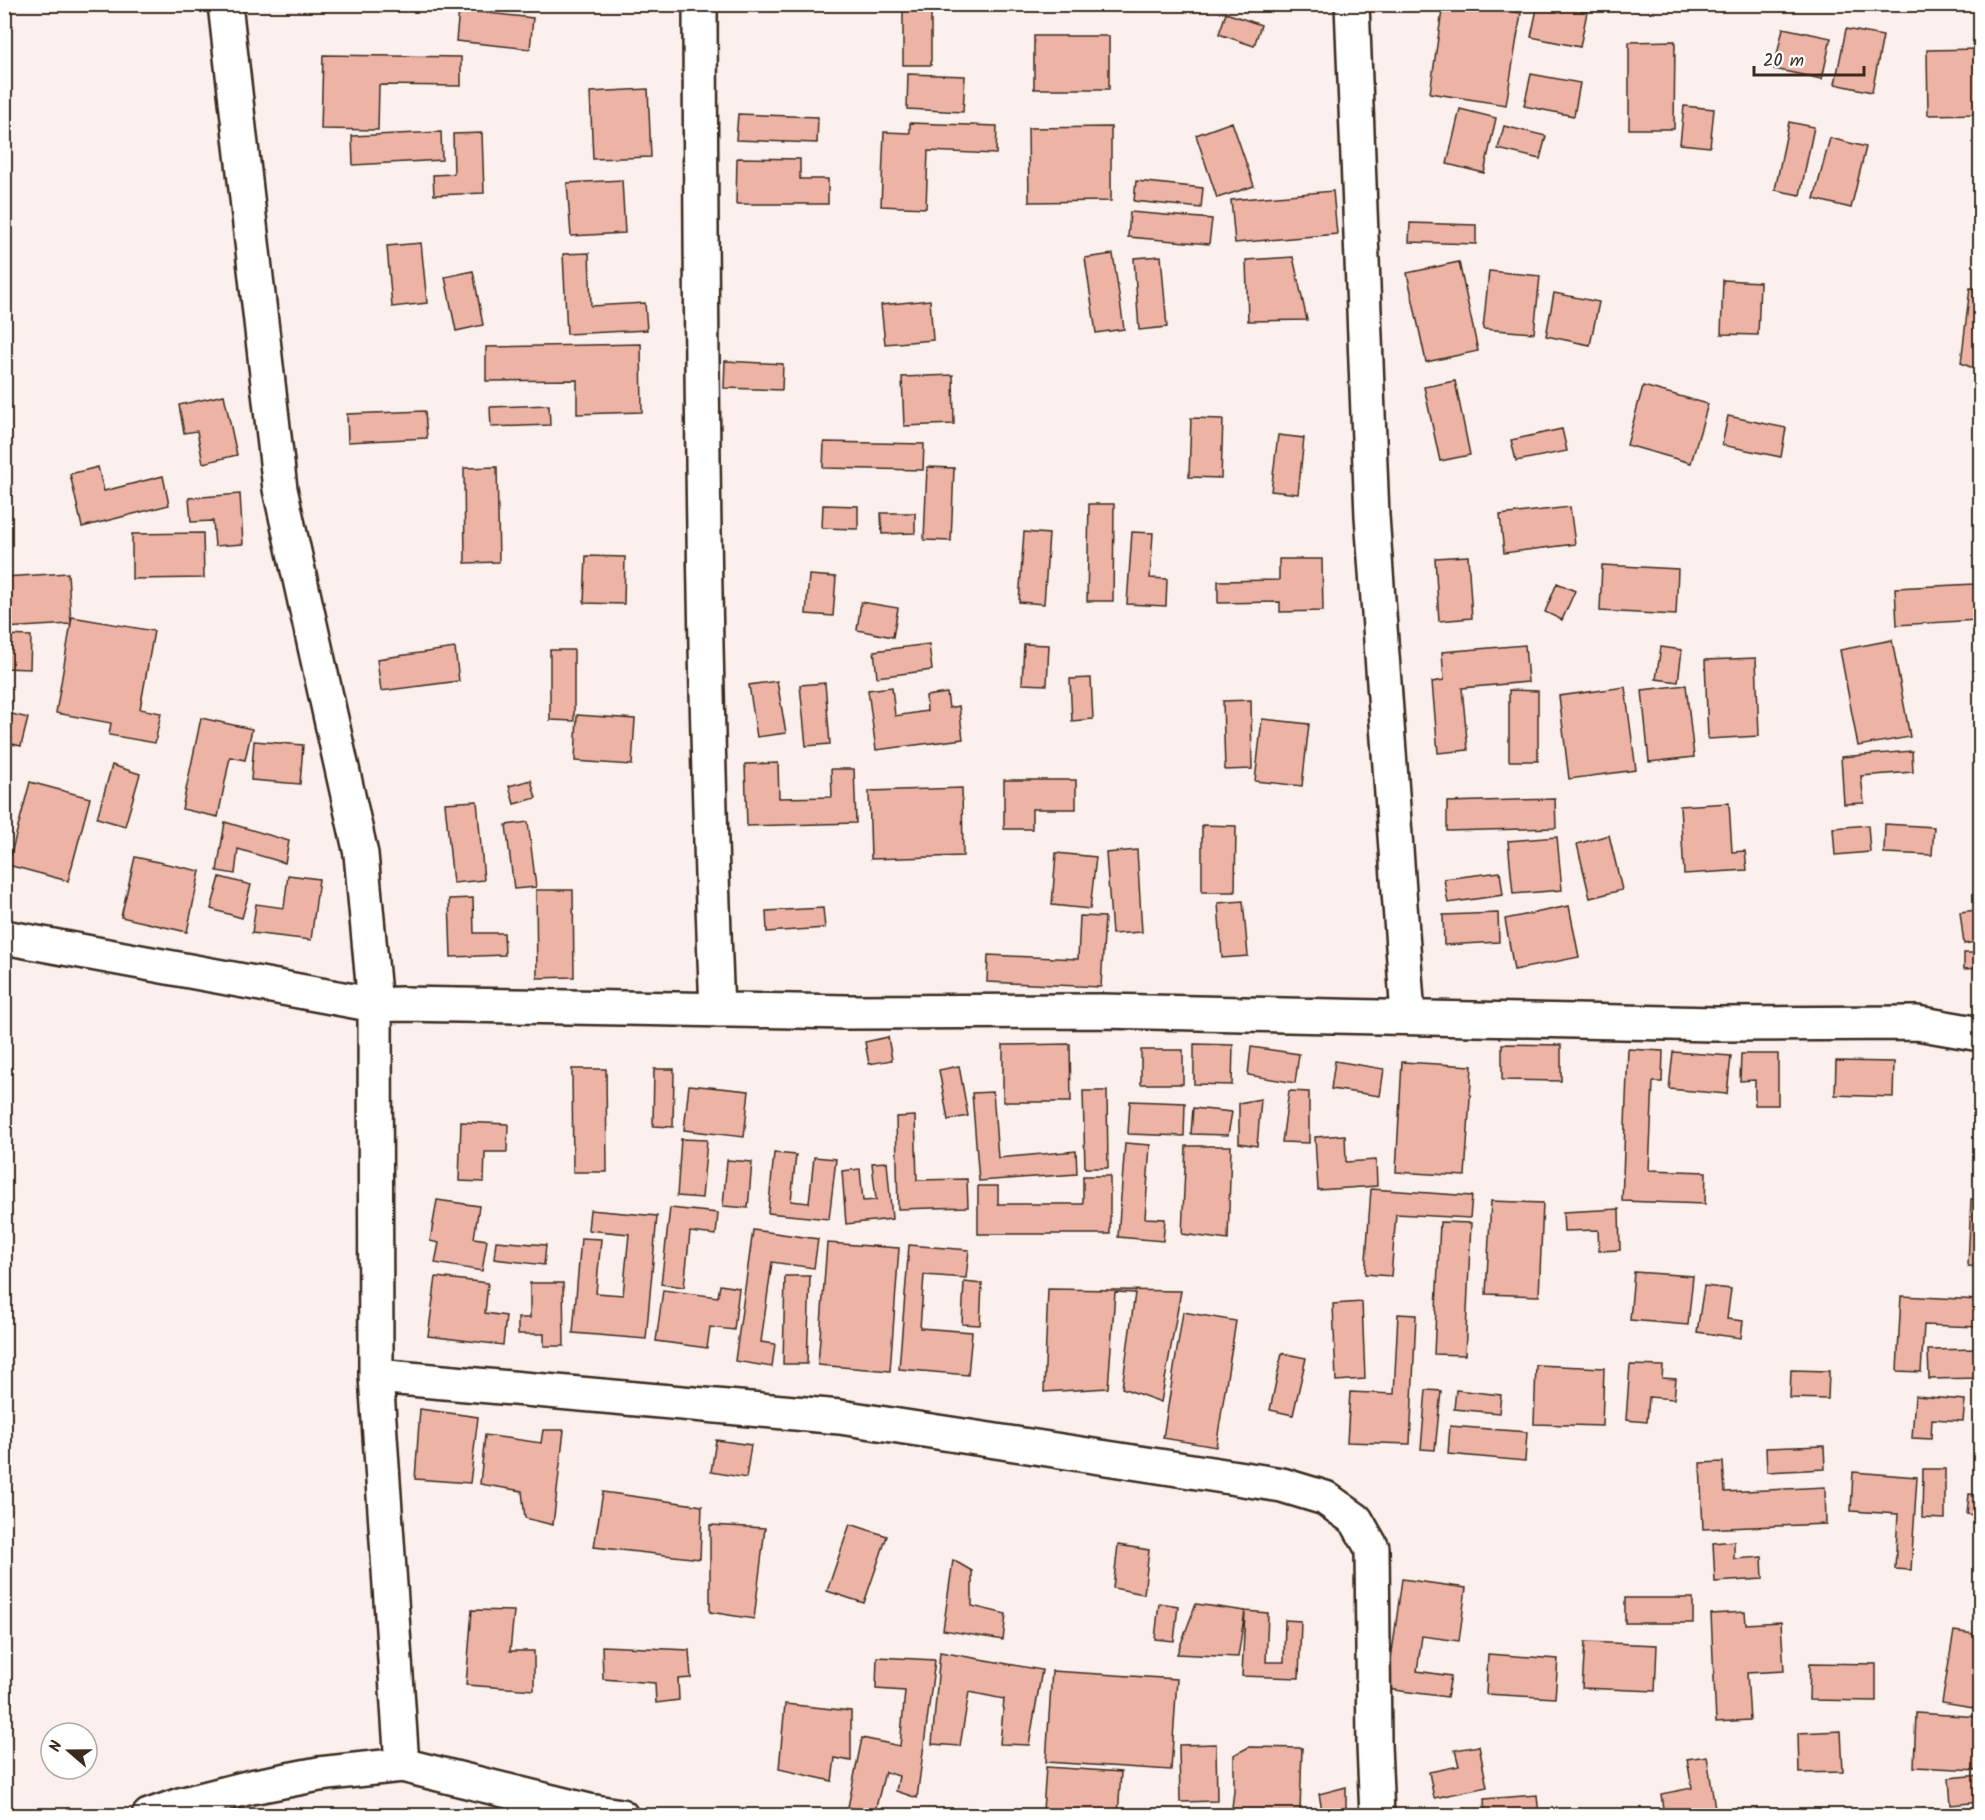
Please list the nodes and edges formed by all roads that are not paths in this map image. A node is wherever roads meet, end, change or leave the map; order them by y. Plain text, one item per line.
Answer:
1 (225, 4) edge
2 (700, 4) edge
3 (1352, 4) edge
4 (4, 937) edge
5 (375, 1005) junction
6 (717, 1010) junction
7 (1408, 1016) junction
8 (1980, 1034) edge
9 (376, 1376) junction
10 (402, 1765) junction
11 (149, 1815) edge
12 (621, 1815) edge
13 (1377, 1815) edge

1 - 5 street
2 - 6 street
3 - 7 street
4 - 5 street
5 - 6 street
5 - 9 street
6 - 7 street
7 - 8 street
9 - 10 street
9 - 13 street
10 - 11 street
10 - 12 street

